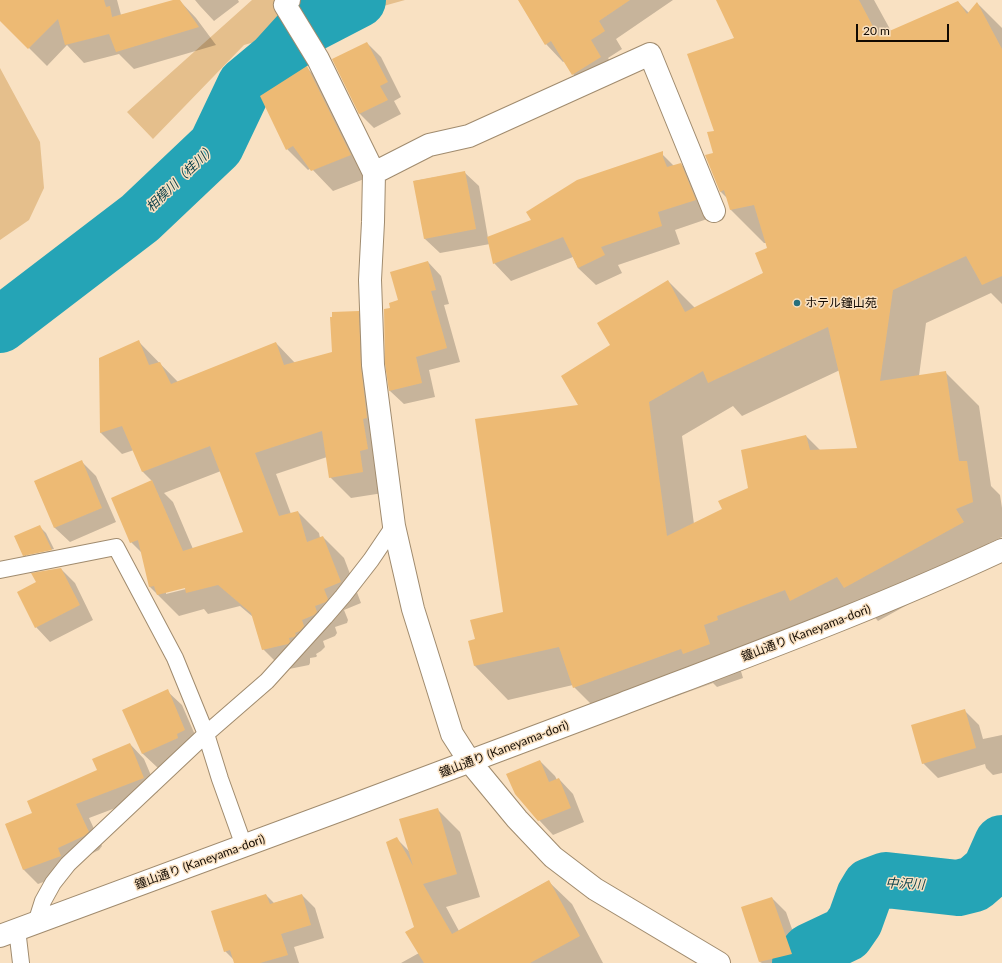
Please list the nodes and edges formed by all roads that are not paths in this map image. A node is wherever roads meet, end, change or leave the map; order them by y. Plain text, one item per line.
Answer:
1 (287, 2) edge
2 (374, 173) junction
3 (714, 211) dead end
4 (394, 526) junction
5 (1002, 550) edge
6 (0, 570) edge
7 (206, 734) junction
8 (470, 762) junction
9 (244, 846) junction
10 (18, 929) edge
11 (21, 963) edge
12 (719, 963) edge

1 - 2 street
2 - 3 street
2 - 4 street
4 - 7 lane
4 - 8 street
5 - 8 street, 鐘山通り (Kaneyama-dori)
6 - 7 lane
7 - 9 lane
7 - 10 lane
8 - 9 street, 鐘山通り (Kaneyama-dori)
8 - 12 street
9 - 10 street, 鐘山通り (Kaneyama-dori)
10 - 11 lane

